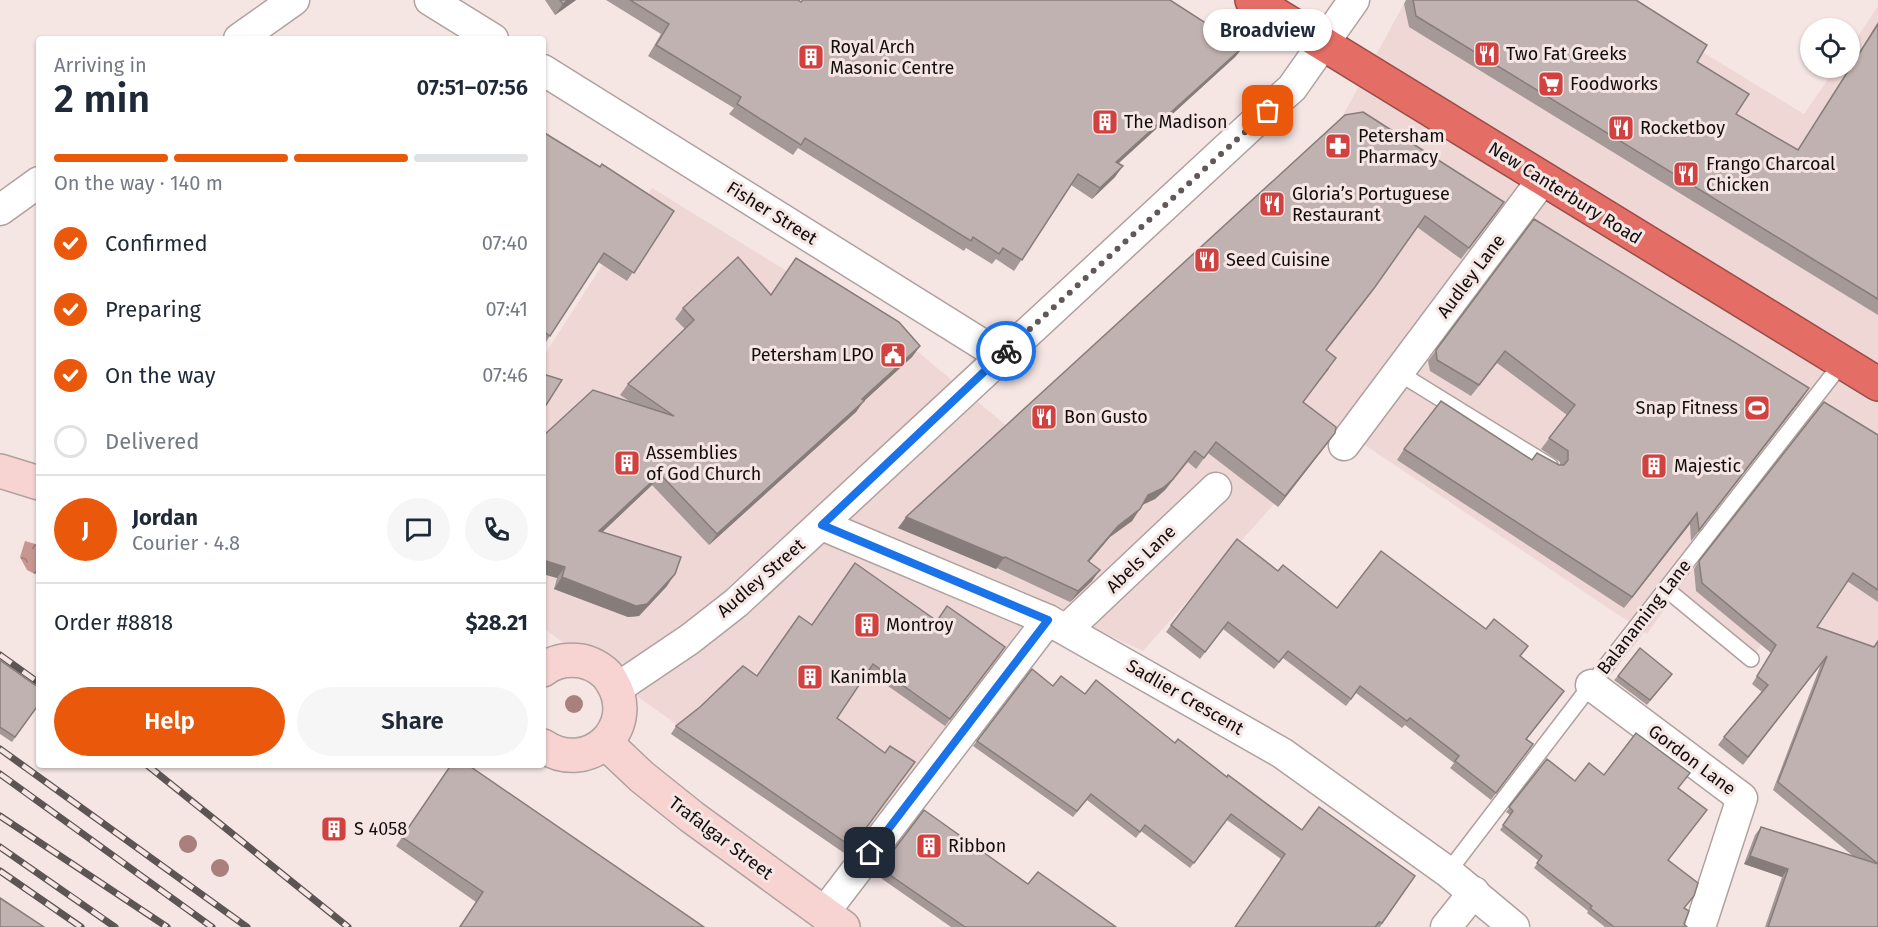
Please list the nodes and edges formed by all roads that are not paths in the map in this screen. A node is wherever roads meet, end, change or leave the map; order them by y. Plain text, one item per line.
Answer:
1 (294, 0) edge
2 (430, 0) edge
3 (1252, 0) edge
4 (1354, 0) edge
5 (243, 36) edge
6 (488, 36) edge
7 (1324, 44) junction
8 (546, 72) edge
9 (1543, 179) junction
10 (36, 184) edge
11 (0, 210) edge
12 (1001, 356) junction
13 (1842, 363) junction
14 (1399, 373) junction
15 (1878, 384) edge
16 (1344, 445) dead end
17 (1552, 467) edge
18 (0, 471) edge
19 (36, 482) edge
20 (1216, 488) dead end
21 (822, 525) junction
22 (1666, 589) junction
23 (1058, 625) junction
24 (1751, 659) dead end
25 (546, 668) edge
26 (1591, 685) junction
27 (616, 688) junction
28 (606, 743) junction
29 (546, 748) edge
30 (1448, 872) junction
31 (1473, 892) junction
32 (833, 920) edge
33 (1446, 927) edge
34 (1514, 927) edge
35 (1700, 927) edge

1 - 5 street
2 - 6 street
3 - 7 highway, New Canterbury Road
4 - 7 street, Audley Street
7 - 9 highway, New Canterbury Road
7 - 12 street, Audley Street
8 - 12 street, Fisher Street
9 - 13 highway, New Canterbury Road
9 - 14 street, Audley Lane
10 - 11 street
12 - 21 street, Audley Street
13 - 15 highway, New Canterbury Road
13 - 22 lane, Balanaming Lane
14 - 16 street, Audley Lane
14 - 17 lane
18 - 19 street
20 - 23 street, Abels Lane
21 - 23 street, Sadlier Crescent
21 - 27 street, Audley Street
22 - 24 lane
22 - 26 lane, Balanaming Lane
23 - 30 street, Sadlier Crescent
23 - 32 street, Abels Lane
25 - 27 street
26 - 30 lane, Balanaming Lane
26 - 35 street, Gordon Lane
27 - 28 street
28 - 29 street
28 - 32 street, Trafalgar Street
30 - 31 street, Sadlier Crescent
31 - 33 street
31 - 34 street, Sadlier Crescent

